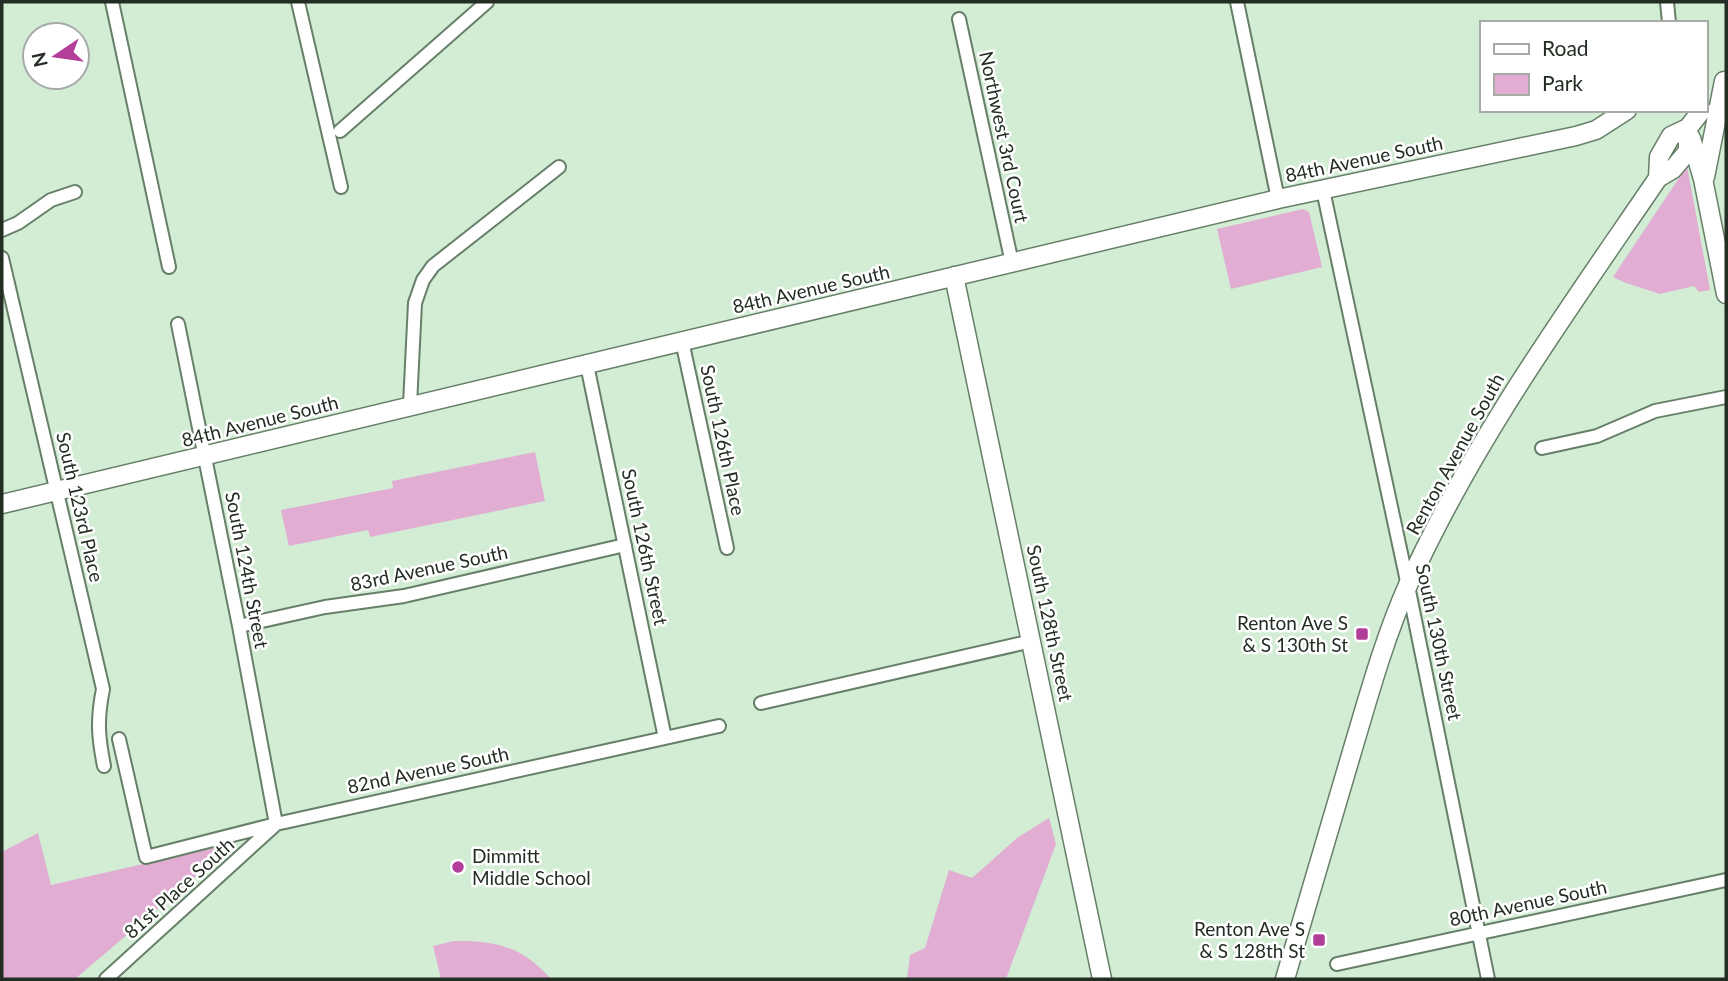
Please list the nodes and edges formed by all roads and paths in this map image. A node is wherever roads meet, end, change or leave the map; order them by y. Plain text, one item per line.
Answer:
1 (111, 2) edge
2 (298, 2) edge
3 (487, 2) edge
4 (1237, 2) edge
5 (1667, 2) edge
6 (959, 19) dead end
7 (1669, 21) edge
8 (1725, 79) edge
9 (1707, 103) edge
10 (1625, 112) edge
11 (1700, 112) edge
12 (1688, 128) junction
13 (340, 131) dead end
14 (559, 167) dead end
15 (1704, 186) junction
16 (341, 187) dead end
17 (1323, 190) junction
18 (75, 192) dead end
19 (1278, 199) junction
20 (2, 230) edge
21 (2, 258) edge
22 (1012, 263) junction
23 (169, 267) dead end
24 (954, 276) junction
25 (1726, 293) edge
26 (178, 324) dead end
27 (682, 341) junction
28 (587, 365) junction
29 (1726, 397) edge
30 (410, 405) junction
31 (1542, 448) dead end
32 (205, 456) junction
33 (57, 491) junction
34 (2, 504) edge
35 (625, 545) junction
36 (727, 548) dead end
37 (1408, 586) junction
38 (239, 626) junction
39 (1032, 641) junction
40 (761, 703) dead end
41 (719, 726) dead end
42 (665, 738) junction
43 (119, 739) dead end
44 (104, 766) dead end
45 (276, 824) junction
46 (1726, 880) edge
47 (1479, 933) junction
48 (1337, 964) dead end
49 (106, 979) edge
50 (1102, 979) edge
51 (1285, 979) edge
52 (1488, 979) edge

1 - 23 street
2 - 16 street
3 - 13 street
4 - 19 street
5 - 7 street
6 - 22 street, Northwest 3rd Court
8 - 9 street
8 - 15 street
10 - 17 street, 84th Avenue South
11 - 12 street, Renton Avenue South
12 - 15 street
12 - 37 street, Renton Avenue South
14 - 30 street
15 - 25 street
17 - 19 street, 84th Avenue South
17 - 37 street, South 130th Street
18 - 20 street
19 - 22 street, 84th Avenue South
21 - 33 street, South 123rd Place
22 - 24 street, 84th Avenue South
24 - 27 street, 84th Avenue South
24 - 39 street, South 128th Street
26 - 32 street, South 124th Street
27 - 28 street, 84th Avenue South
27 - 36 street, South 126th Place
28 - 30 street, 84th Avenue South
28 - 35 street, South 126th Street
29 - 31 street
30 - 32 street, 84th Avenue South
32 - 33 street, 84th Avenue South
32 - 38 street, South 124th Street
33 - 34 street, 84th Avenue South
33 - 44 street, South 123rd Place
35 - 38 street, 83rd Avenue South
35 - 42 street, South 126th Street
37 - 47 street, South 130th Street
37 - 51 street, Renton Avenue South
38 - 45 street, South 124th Street
39 - 40 street
39 - 50 street, South 128th Street
41 - 42 street, 82nd Avenue South
42 - 45 street, 82nd Avenue South
43 - 45 street, 82nd Avenue South
45 - 49 street, 81st Place South
46 - 47 street, 80th Avenue South
47 - 48 street, 80th Avenue South
47 - 52 street, South 130th Street

